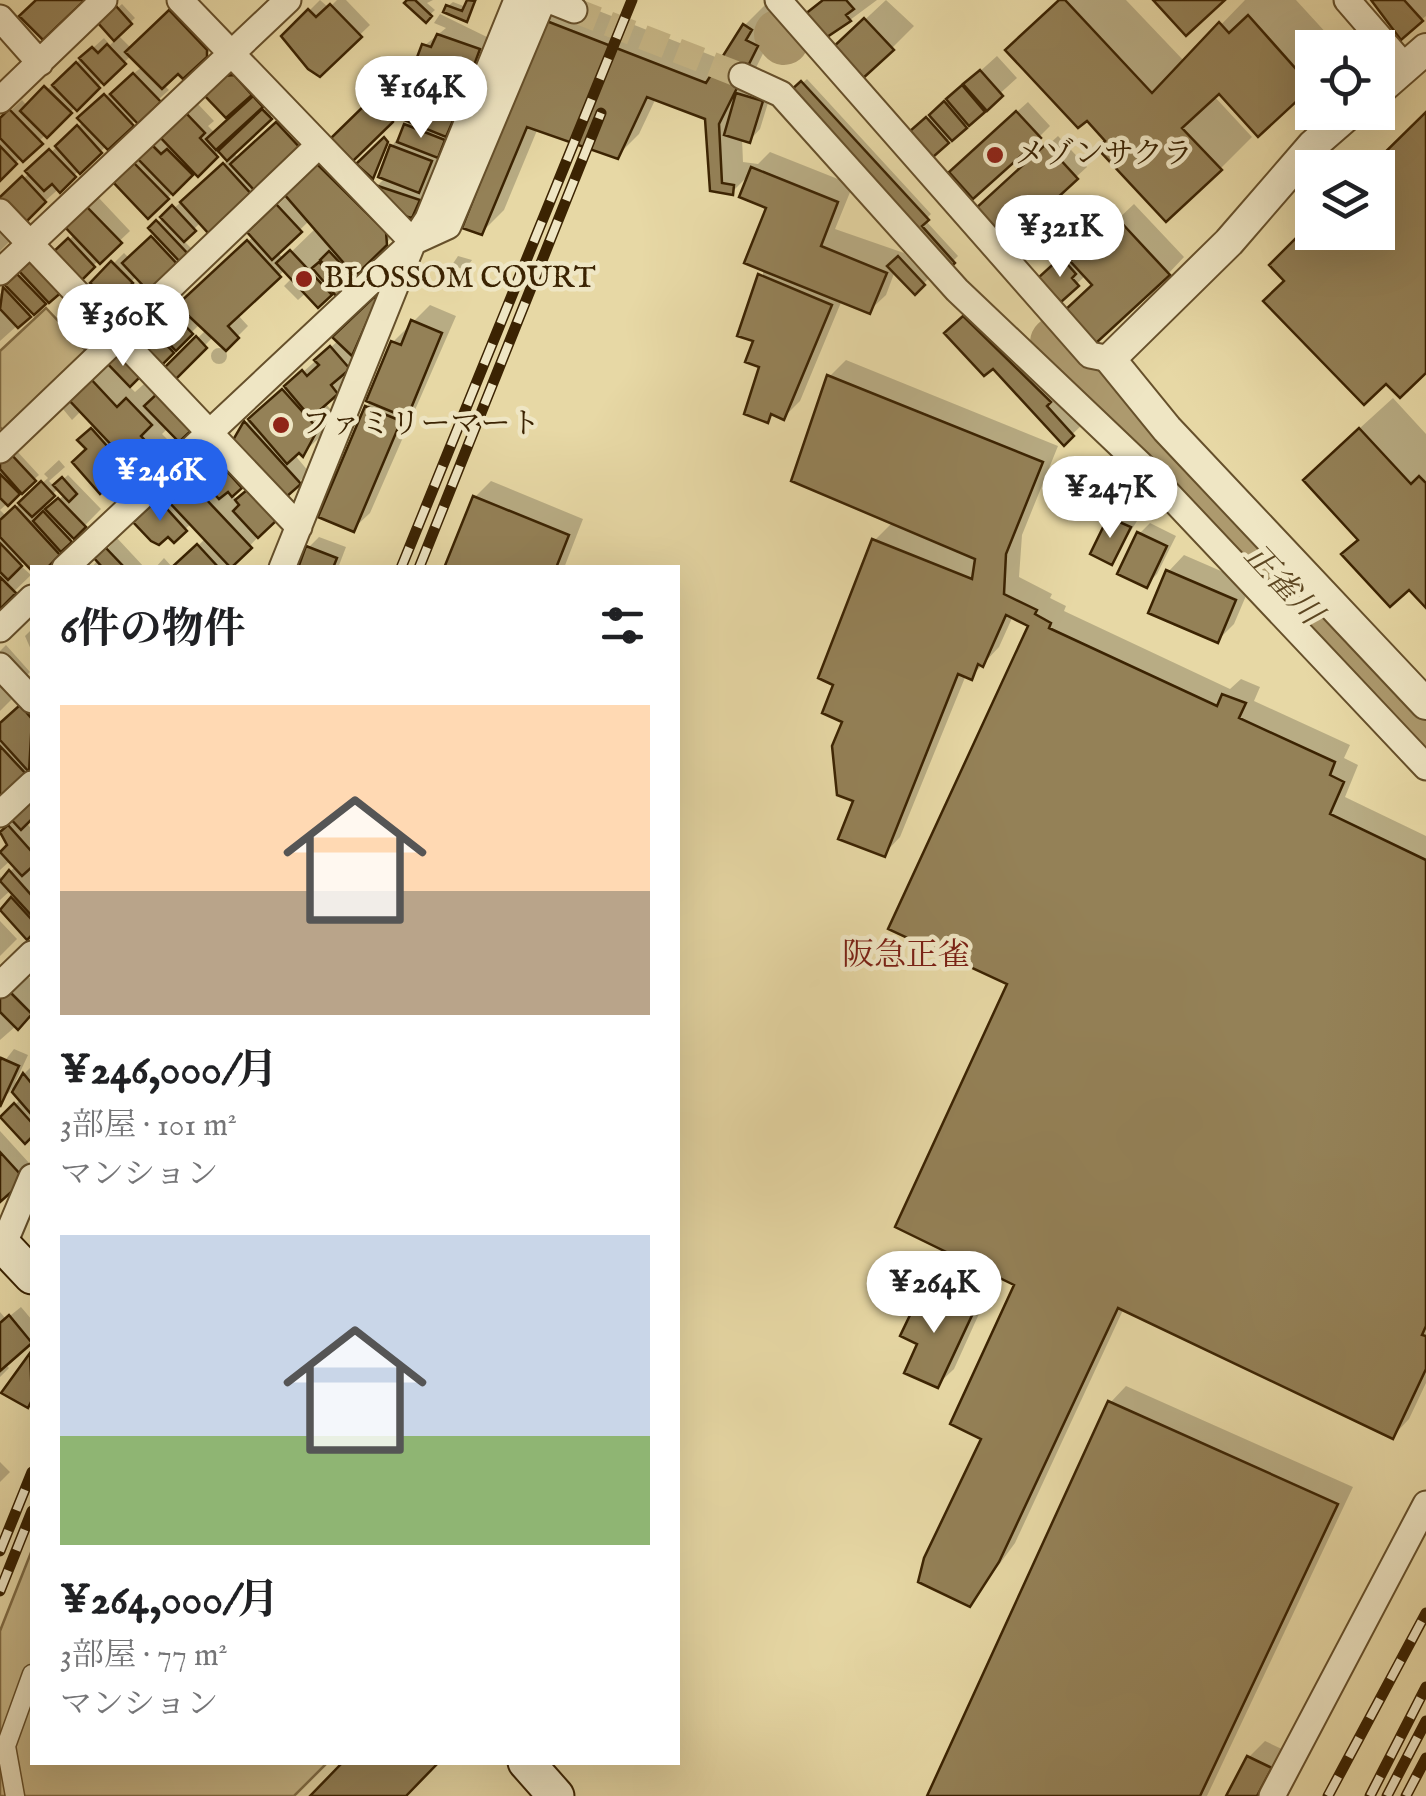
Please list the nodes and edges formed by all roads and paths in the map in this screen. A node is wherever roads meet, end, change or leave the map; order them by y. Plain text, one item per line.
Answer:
1 (104, 0) edge
2 (180, 0) edge
3 (288, 0) edge
4 (517, 0) edge
5 (546, 0) edge
6 (1347, 0) edge
7 (789, 4) edge
8 (574, 10) dead end
9 (0, 18) edge
10 (230, 53) junction
11 (1416, 58) edge
12 (40, 63) junction
13 (742, 76) tunnel mouth
14 (1395, 76) edge
15 (0, 100) edge
16 (1331, 130) edge
17 (319, 146) junction
18 (0, 212) edge
19 (412, 242) junction
20 (29, 244) junction
21 (0, 272) edge
22 (118, 338) junction
23 (1087, 375) junction
24 (208, 433) junction
25 (0, 450) edge
26 (291, 547) edge
27 (68, 565) edge
28 (264, 565) edge
29 (30, 600) edge
30 (0, 628) edge
31 (0, 666) edge
32 (30, 698) edge
33 (1426, 704) edge
34 (1426, 767) edge
35 (30, 786) edge
36 (0, 814) edge
37 (30, 956) edge
38 (0, 985) edge
39 (30, 1182) edge
40 (1, 1247) edge
41 (30, 1274) edge
42 (1426, 1504) edge
43 (30, 1680) edge
44 (529, 1765) edge
45 (15, 1796) edge
46 (556, 1796) edge
47 (1272, 1796) edge

1 - 12 street
2 - 10 street
3 - 10 street
4 - 19 street
5 - 8 street
5 - 19 street
6 - 11 street
7 - 23 street
9 - 12 street
10 - 17 street
10 - 20 street
11 - 14 street
12 - 15 street
13 - 23 street
16 - 23 street
17 - 19 street
17 - 22 street
18 - 20 street
19 - 24 street
19 - 26 street
20 - 21 street
20 - 22 street
22 - 24 street
22 - 25 street
23 - 33 street
23 - 34 street
24 - 26 street
24 - 27 street
26 - 28 street
29 - 30 street
31 - 32 street
35 - 36 street
37 - 38 street
39 - 40 street
40 - 41 main road
42 - 47 street
43 - 45 street
44 - 46 main road

